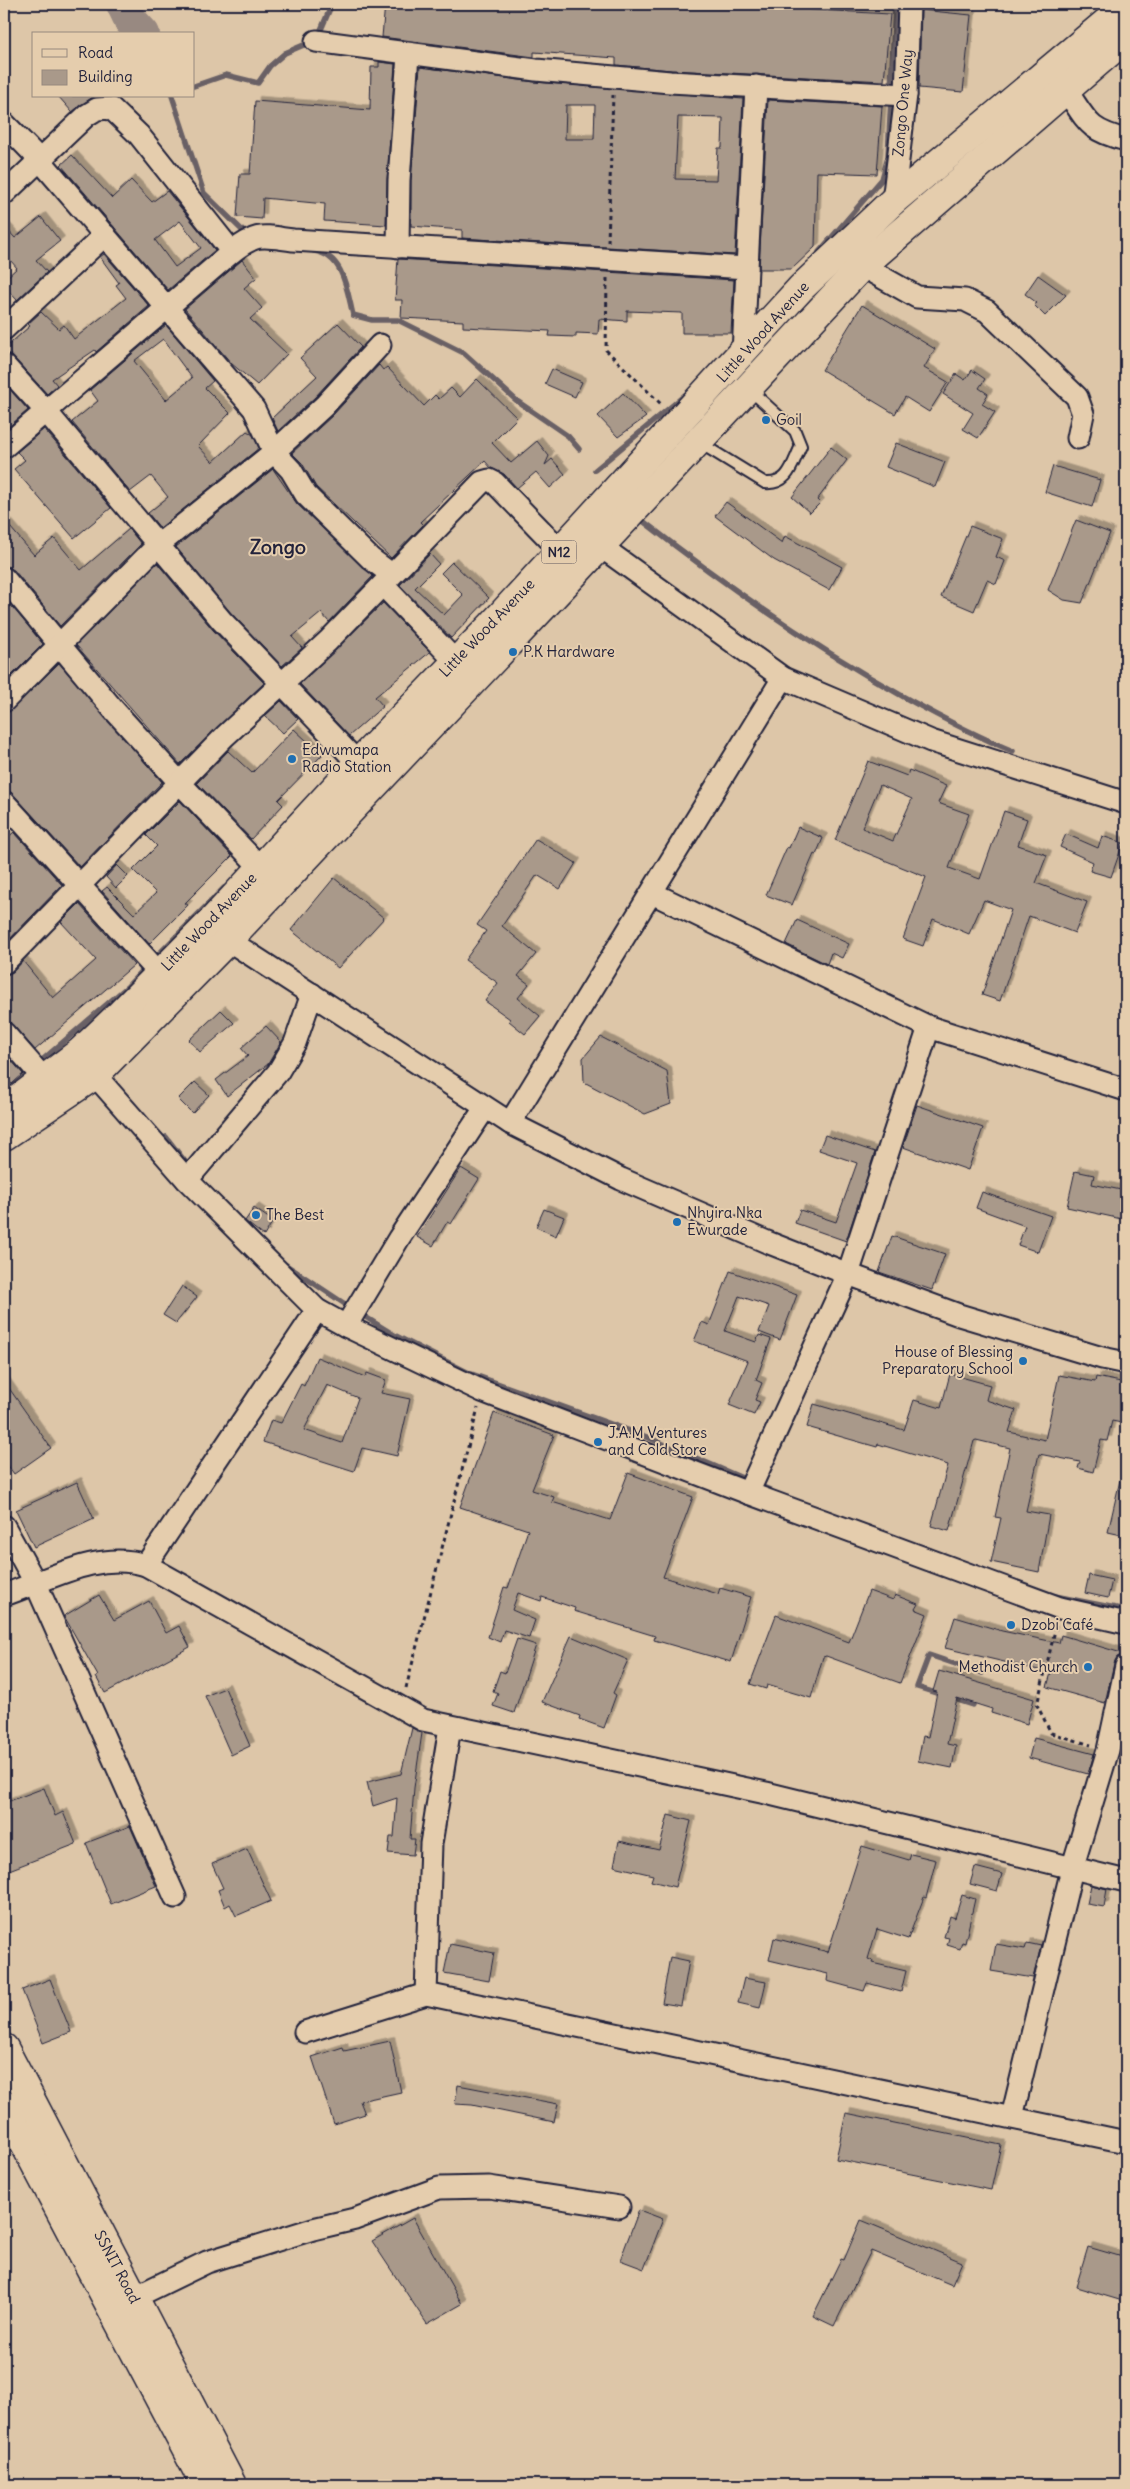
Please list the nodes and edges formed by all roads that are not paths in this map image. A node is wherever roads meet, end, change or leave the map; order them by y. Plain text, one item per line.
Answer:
1 (909, 4) edge
2 (1126, 6) edge
3 (1126, 38) edge
4 (316, 40) dead end
5 (408, 55) junction
6 (756, 86) junction
7 (1066, 90) junction
8 (906, 95) junction
9 (4, 123) edge
10 (1126, 140) edge
11 (39, 159) junction
12 (4, 194) edge
13 (893, 201) junction
14 (105, 235) junction
15 (243, 244) junction
16 (398, 247) junction
17 (862, 266) junction
18 (747, 268) junction
19 (165, 307) junction
20 (4, 329) edge
21 (380, 345) dead end
22 (743, 354) junction
23 (4, 365) edge
24 (748, 388) junction
25 (45, 410) junction
26 (1078, 438) dead end
27 (698, 442) junction
28 (4, 447) edge
29 (274, 452) junction
30 (157, 546) junction
31 (600, 546) junction
32 (560, 550) junction
33 (4, 578) edge
34 (387, 579) junction
35 (61, 645) junction
36 (456, 662) junction
37 (782, 678) junction
38 (283, 683) junction
39 (4, 701) edge
40 (358, 763) junction
41 (179, 782) junction
42 (4, 802) edge
43 (1126, 803) edge
44 (261, 868) junction
45 (79, 886) junction
46 (652, 893) junction
47 (228, 940) junction
48 (4, 962) edge
49 (160, 974) junction
50 (312, 994) junction
51 (929, 1027) junction
52 (4, 1033) edge
53 (95, 1075) junction
54 (45, 1080) junction
55 (1126, 1090) edge
56 (486, 1108) junction
57 (4, 1110) edge
58 (510, 1123) junction
59 (4, 1136) edge
60 (188, 1180) junction
61 (848, 1274) junction
62 (317, 1310) junction
63 (346, 1326) junction
64 (1126, 1363) edge
65 (748, 1493) junction
66 (4, 1526) edge
67 (146, 1565) junction
68 (36, 1584) junction
69 (4, 1595) edge
70 (1126, 1623) edge
71 (1126, 1666) edge
72 (450, 1727) junction
73 (1072, 1869) junction
74 (1126, 1881) edge
75 (175, 1897) dead end
76 (426, 1994) junction
77 (305, 2032) dead end
78 (4, 2048) edge
79 (4, 2105) edge
80 (1012, 2117) junction
81 (1126, 2142) edge
82 (619, 2206) dead end
83 (134, 2298) junction
84 (205, 2485) edge
85 (232, 2485) edge

1 - 8 street, Zongo One Way
2 - 13 main road, Little Wood Avenue / N12
3 - 7 main road, Little Wood Avenue / N12
4 - 5 street
5 - 6 street
5 - 16 street
6 - 8 street
6 - 18 street
7 - 10 street
7 - 17 main road, Little Wood Avenue / N12
8 - 13 street, Zongo One Way
9 - 11 street
11 - 12 street
11 - 14 street
11 - 15 street
13 - 22 main road, Little Wood Avenue / N12
14 - 19 street
14 - 20 street
15 - 16 street
15 - 19 street
16 - 18 street
17 - 24 main road, Little Wood Avenue / N12
17 - 26 street
18 - 22 street
19 - 25 street
19 - 29 street
21 - 29 street
22 - 32 main road, Little Wood Avenue / N12
23 - 25 street
24 - 27 main road, Little Wood Avenue / N12
24 - 27 lane
25 - 28 street
25 - 30 street
27 - 31 main road, Little Wood Avenue / N12
29 - 30 street
29 - 34 street
30 - 35 street
30 - 38 street
31 - 37 street
31 - 47 main road, Little Wood Avenue / N12
32 - 34 street
32 - 36 main road, Little Wood Avenue / N12
33 - 35 street
34 - 36 street
34 - 38 street
35 - 39 street
35 - 41 street
36 - 40 main road, Little Wood Avenue / N12
37 - 43 street
37 - 46 street
38 - 40 street
38 - 41 street
40 - 44 main road, Little Wood Avenue / N12
41 - 44 street
41 - 45 street
42 - 45 street
44 - 49 main road, Little Wood Avenue / N12
45 - 48 street
45 - 49 street
46 - 51 street
46 - 58 street
47 - 50 street
47 - 53 main road, Little Wood Avenue / N12
49 - 54 main road, Little Wood Avenue / N12
50 - 56 street
50 - 60 street
51 - 55 street
51 - 61 street
52 - 54 street
53 - 59 main road, Little Wood Avenue / N12
53 - 60 street
54 - 57 main road, Little Wood Avenue / N12
56 - 58 street
56 - 63 street
58 - 61 street
60 - 62 street
61 - 64 street
61 - 65 street
62 - 63 street
62 - 67 street
63 - 65 street
65 - 70 street
66 - 68 street
67 - 68 street
67 - 72 street
68 - 69 street
68 - 75 street
71 - 73 street
72 - 73 street
72 - 76 street
73 - 74 street
73 - 80 street
76 - 77 street
76 - 80 street
78 - 83 main road, SSNIT Road
79 - 84 main road, SSNIT Road
80 - 81 street
82 - 83 street
83 - 85 main road, SSNIT Road

